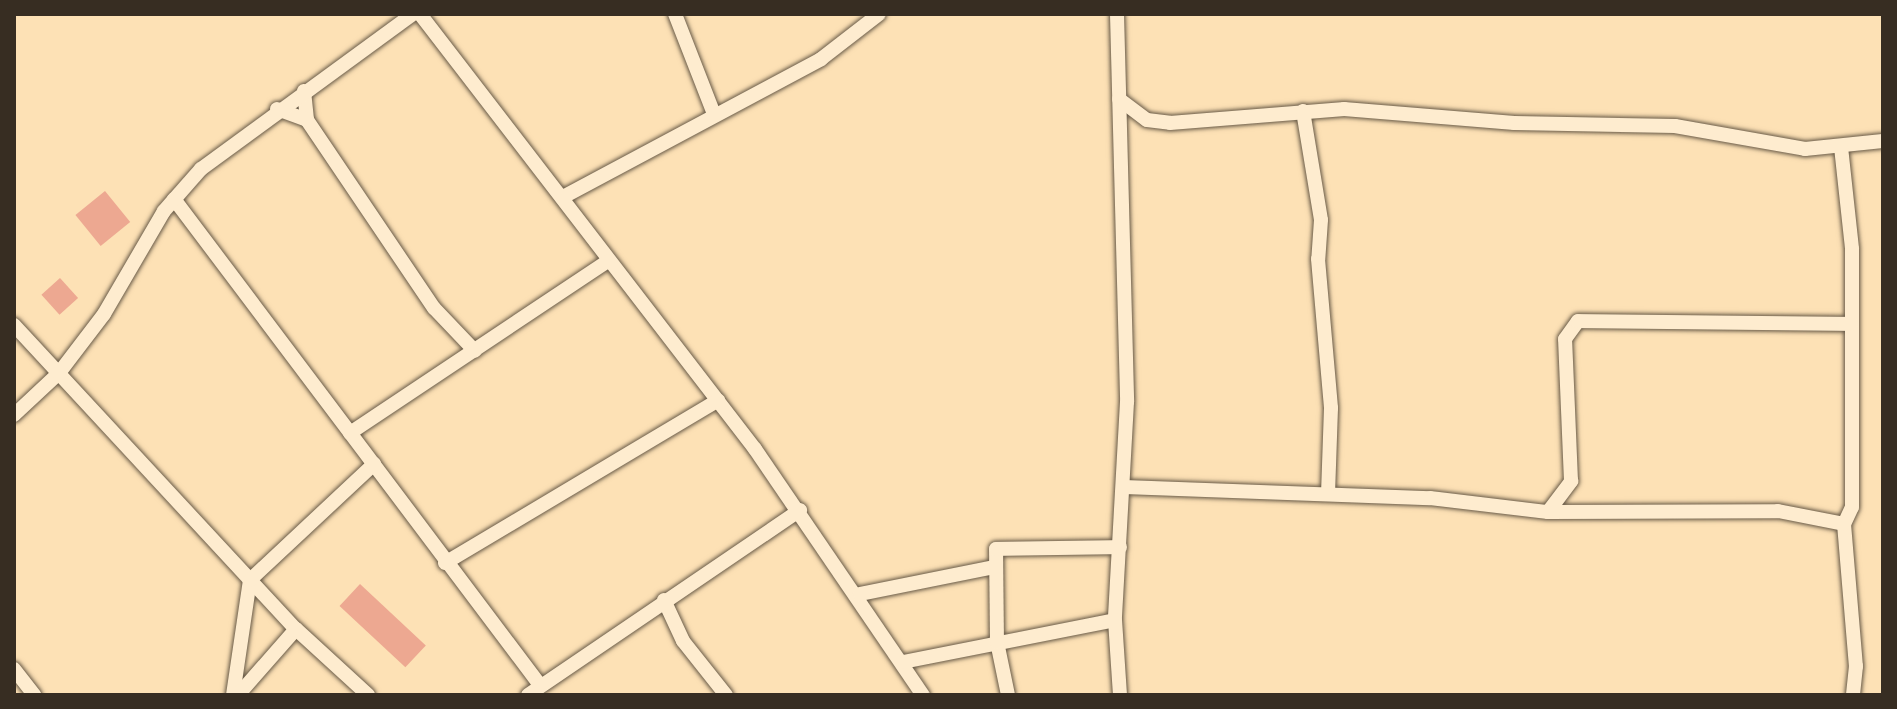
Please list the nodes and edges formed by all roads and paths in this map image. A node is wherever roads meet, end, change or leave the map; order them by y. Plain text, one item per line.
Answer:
1 (413, 14) edge
2 (420, 14) edge
3 (675, 14) edge
4 (879, 14) edge
5 (1117, 14) edge
6 (304, 91) junction
7 (1119, 99) junction
8 (277, 109) junction
9 (1303, 111) junction
10 (714, 114) junction
11 (307, 120) junction
12 (1883, 141) edge
13 (1841, 147) junction
14 (563, 197) junction
15 (174, 199) junction
16 (608, 261) junction
17 (1851, 324) junction
18 (14, 325) edge
19 (475, 351) junction
20 (59, 373) junction
21 (718, 400) junction
22 (14, 415) edge
23 (350, 433) junction
24 (374, 464) junction
25 (1124, 487) junction
26 (1328, 492) junction
27 (800, 510) junction
28 (1548, 512) junction
29 (1844, 524) junction
30 (1120, 547) junction
31 (445, 563) junction
32 (994, 567) junction
33 (250, 580) junction
34 (860, 594) junction
35 (664, 600) junction
36 (1115, 620) junction
37 (296, 629) junction
38 (997, 642) junction
39 (903, 662) junction
40 (14, 669) edge
41 (540, 685) junction
42 (34, 695) edge
43 (236, 695) edge
44 (368, 695) edge
45 (528, 695) edge
46 (726, 695) edge
47 (923, 695) edge
48 (1008, 695) edge
49 (1120, 695) edge
50 (1853, 695) edge

1 - 6 street
2 - 14 street
3 - 10 street
4 - 10 street
5 - 7 street
6 - 8 street
6 - 11 street
7 - 9 street
7 - 25 street
8 - 11 street
8 - 15 street
9 - 13 street
9 - 26 street
10 - 14 street
11 - 19 street
12 - 13 street
13 - 17 street
14 - 16 street
15 - 20 street
15 - 23 street
16 - 19 street
16 - 21 street
17 - 28 street
17 - 29 street
18 - 20 street
19 - 23 street
20 - 22 street
20 - 33 street
21 - 27 street
21 - 31 street
23 - 24 street
24 - 31 street
24 - 33 street
25 - 26 street
25 - 30 street
26 - 28 street
27 - 34 street
27 - 35 street
28 - 29 street
29 - 50 street
30 - 32 street
30 - 36 street
31 - 41 street
32 - 34 street
32 - 38 street
33 - 37 street
33 - 43 street
34 - 39 street
35 - 41 street
35 - 46 street
36 - 38 street
36 - 49 street
37 - 43 street
37 - 44 street
38 - 39 street
38 - 48 street
39 - 47 street
40 - 42 street
41 - 45 street

